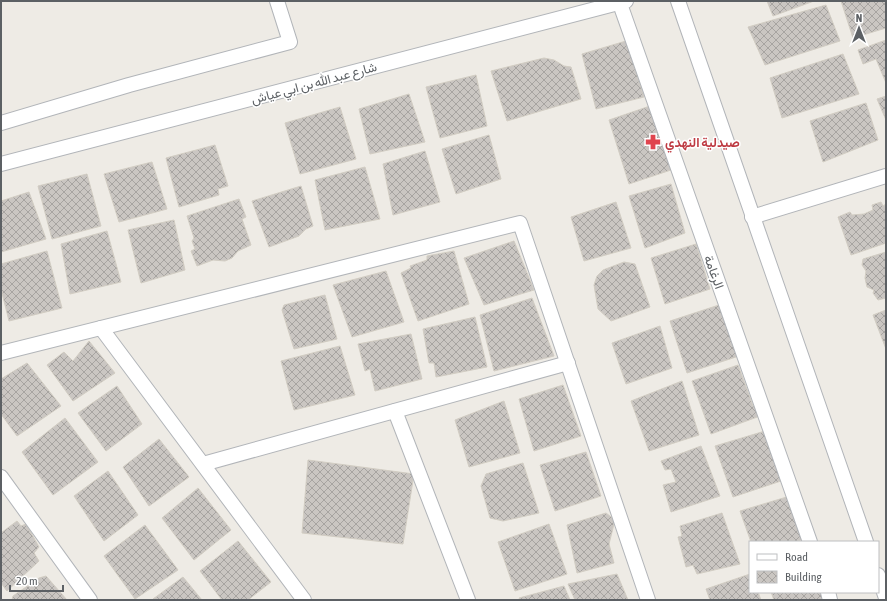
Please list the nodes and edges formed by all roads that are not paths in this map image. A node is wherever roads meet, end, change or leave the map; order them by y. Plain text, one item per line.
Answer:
1 (277, 1) edge
2 (678, 1) edge
3 (622, 2) edge
4 (1, 123) edge
5 (1, 164) edge
6 (886, 176) edge
7 (752, 217) junction
8 (101, 328) junction
9 (1, 353) edge
10 (568, 363) junction
11 (395, 411) junction
12 (203, 464) junction
13 (1, 477) edge
14 (810, 541) edge
15 (866, 541) edge
16 (879, 579) edge
17 (886, 598) edge
18 (90, 600) edge
19 (304, 600) edge
20 (468, 600) edge
21 (648, 600) edge

1 - 4 street
2 - 7 street
3 - 5 street, شارع عبد الله بن ابي عياش
3 - 14 street, الرغامة
6 - 7 street
7 - 15 street
8 - 9 street
8 - 10 street
8 - 12 street
10 - 11 street
10 - 21 street
11 - 12 street
11 - 20 street
12 - 19 street
13 - 18 street
16 - 17 street

